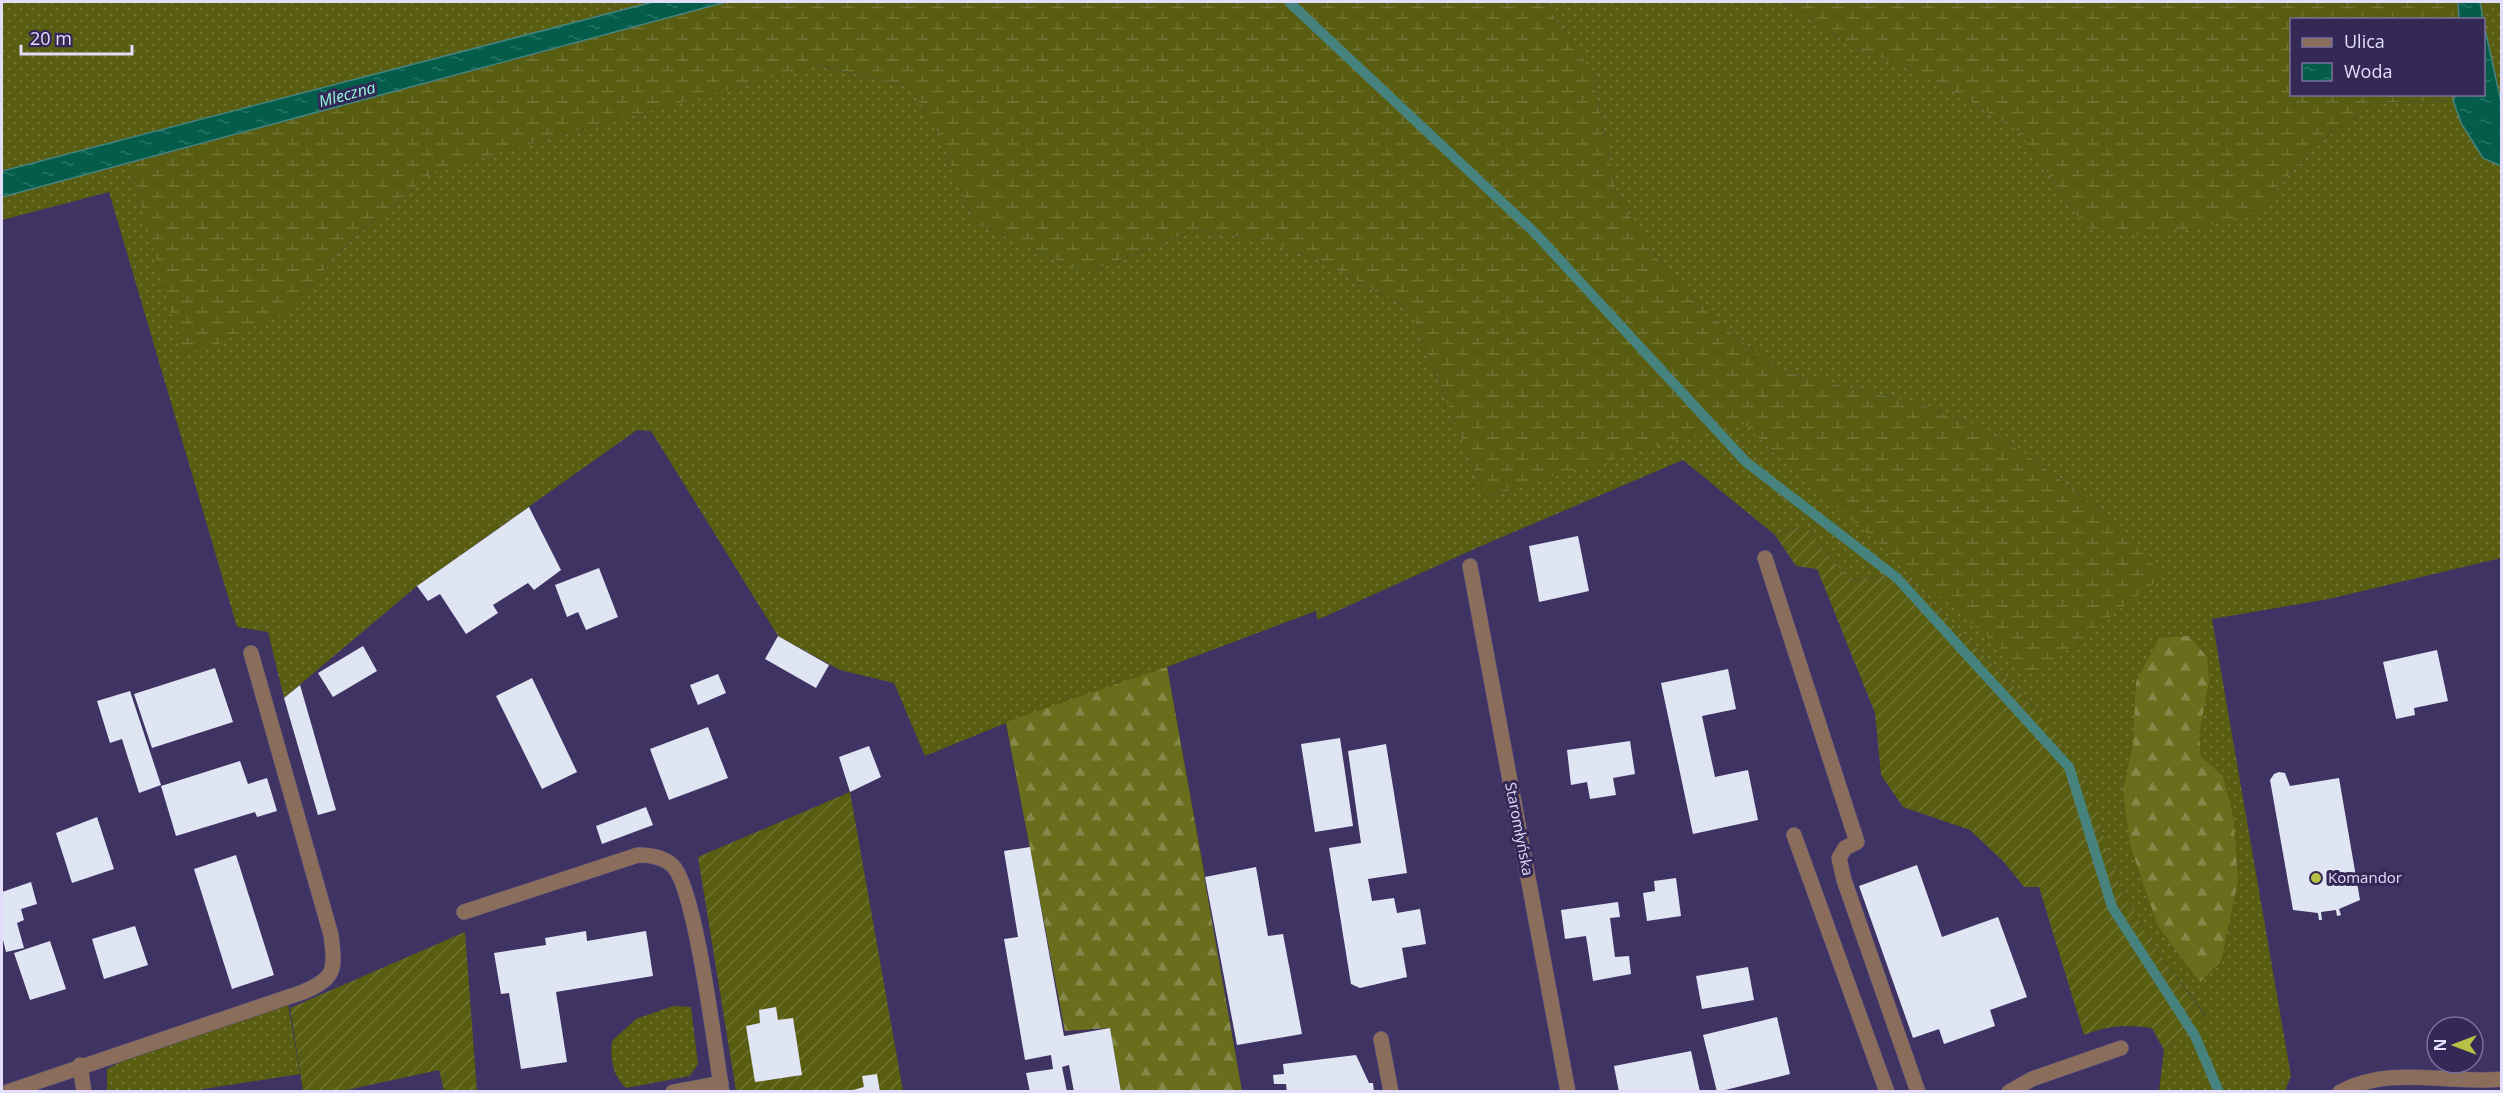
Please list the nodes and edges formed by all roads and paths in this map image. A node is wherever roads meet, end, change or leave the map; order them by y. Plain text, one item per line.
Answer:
1 (1765, 558) dead end
2 (1470, 566) dead end
3 (251, 653) dead end
4 (1794, 835) dead end
5 (464, 912) dead end
6 (1381, 1039) dead end
7 (2121, 1048) dead end
8 (80, 1065) junction
9 (2502, 1079) edge
10 (721, 1087) edge
11 (8, 1092) edge
12 (84, 1092) edge
13 (673, 1092) edge
14 (1391, 1092) edge
15 (1568, 1092) edge
16 (1887, 1092) edge
17 (1918, 1092) edge
18 (2009, 1092) edge
19 (2340, 1092) edge

1 - 17 street
2 - 15 street, Staromłyńska
3 - 8 street
4 - 16 street
5 - 10 street
6 - 14 street
7 - 18 street
8 - 11 street
8 - 12 street
9 - 19 street
10 - 13 street

